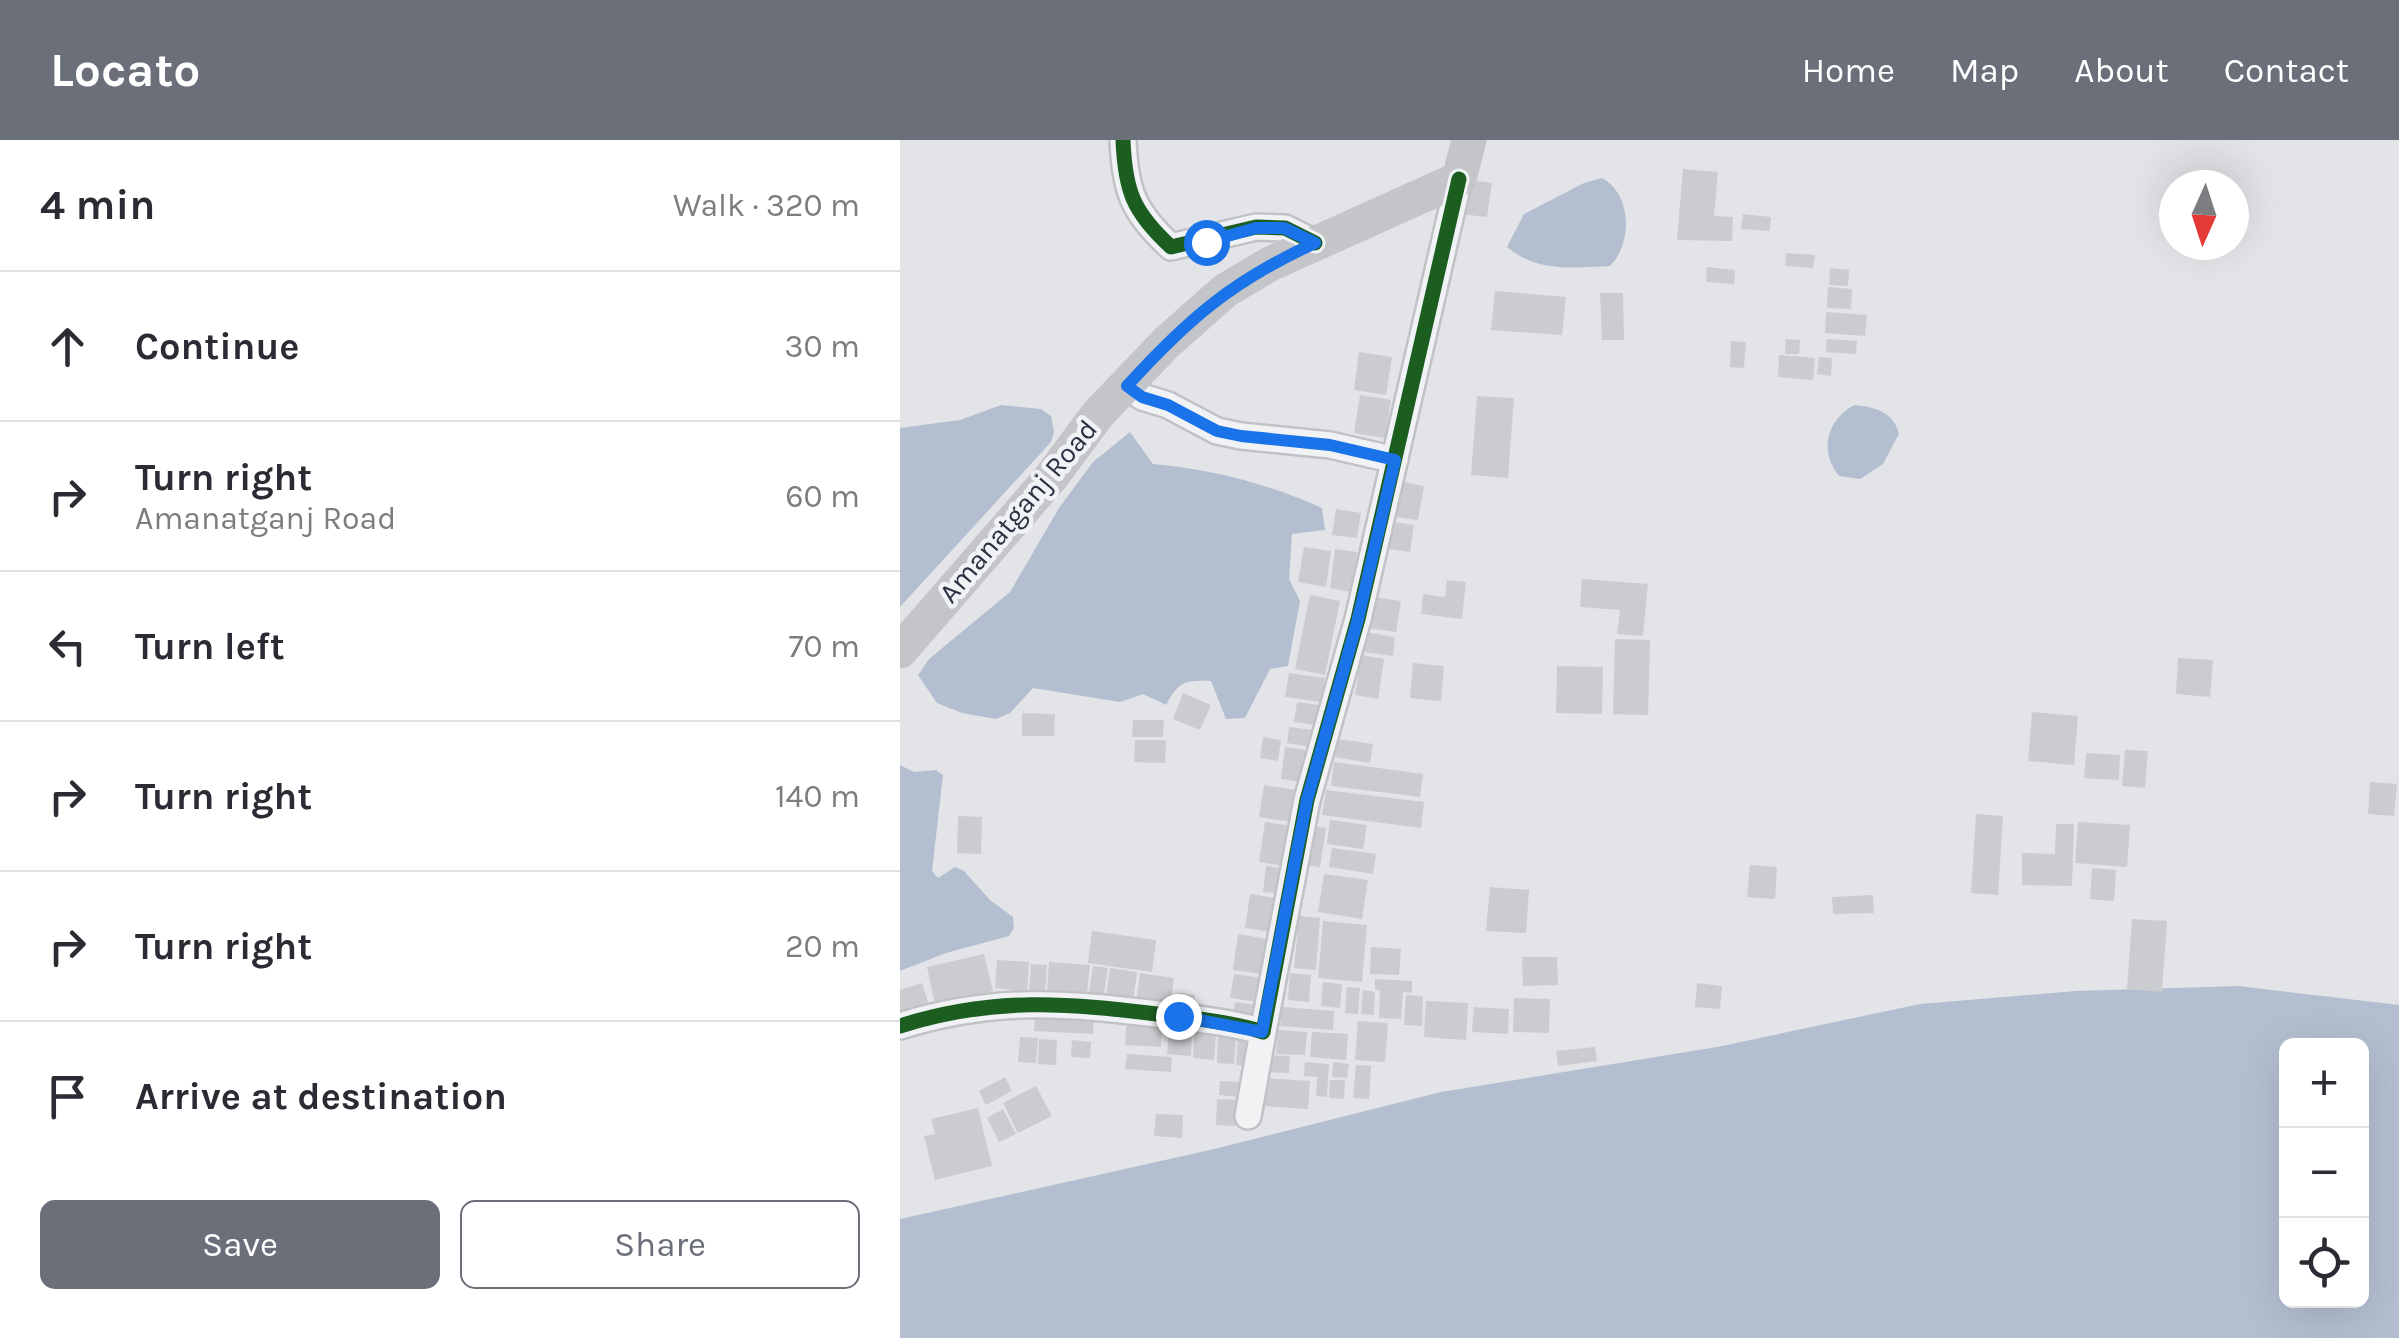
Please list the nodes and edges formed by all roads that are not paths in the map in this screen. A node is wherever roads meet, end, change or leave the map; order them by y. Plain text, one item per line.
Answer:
1 (1123, 140) edge
2 (1468, 140) edge
3 (1459, 179) junction
4 (1315, 243) junction
5 (1127, 386) junction
6 (1395, 460) junction
7 (900, 652) edge
8 (900, 1026) edge
9 (1262, 1032) junction
10 (1248, 1116) dead end

1 - 4 street
2 - 3 main road
3 - 4 main road, Amanatganj Road
3 - 6 street
4 - 5 main road, Amanatganj Road
5 - 6 street
5 - 7 main road, Amanatganj Road
6 - 9 street
8 - 9 street
9 - 10 street

